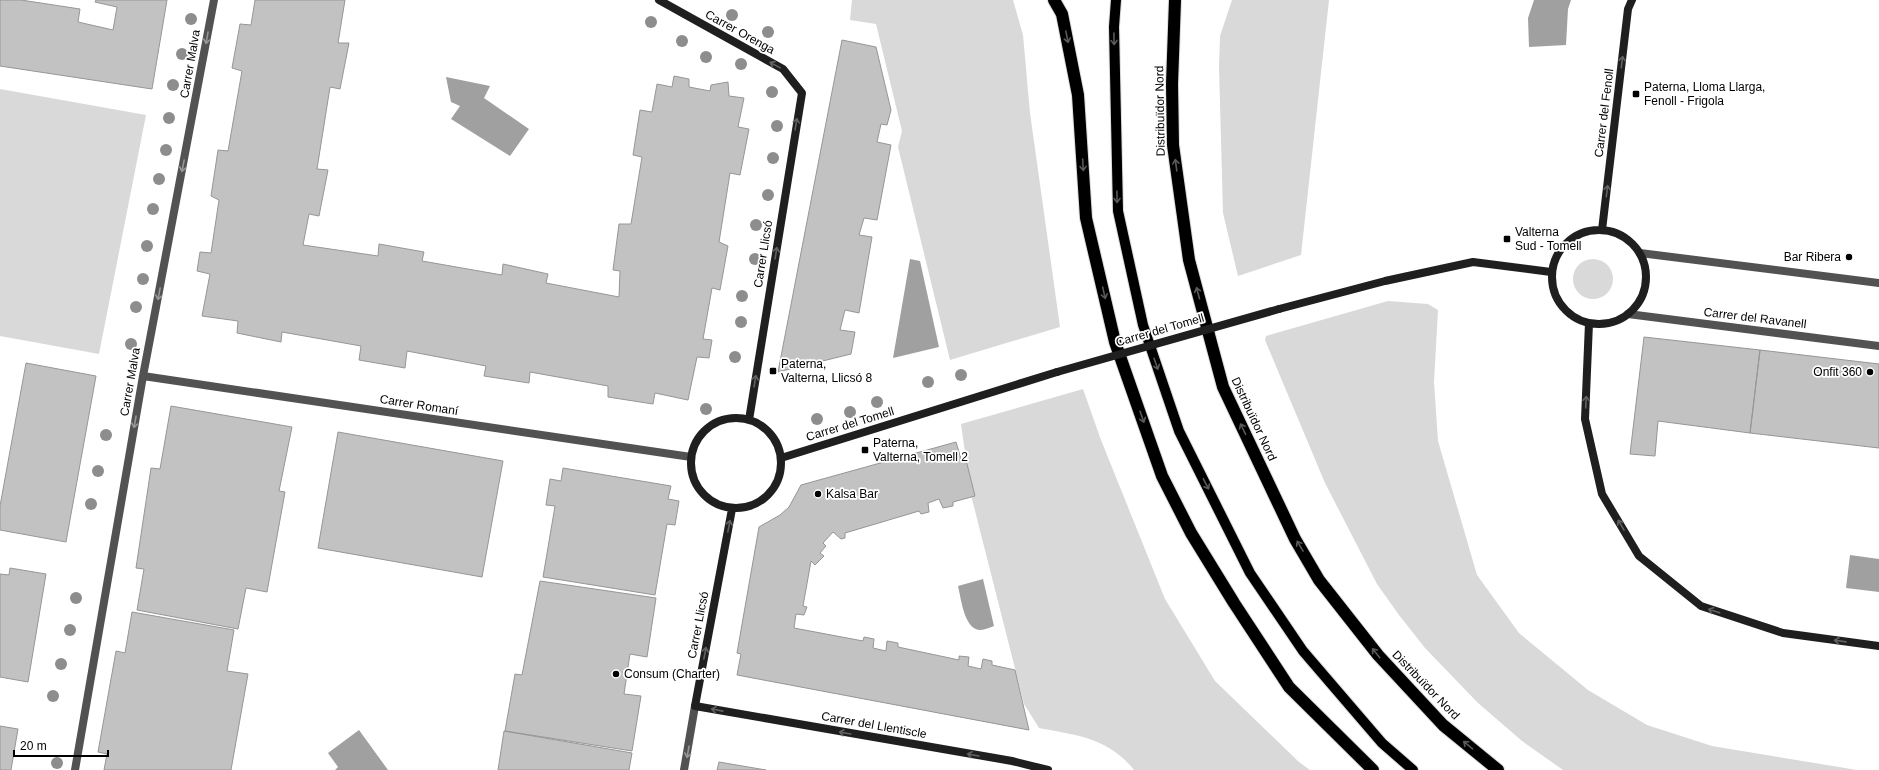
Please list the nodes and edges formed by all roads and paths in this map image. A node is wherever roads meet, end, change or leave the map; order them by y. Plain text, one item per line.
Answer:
1 (214, 0) edge
2 (659, 0) edge
3 (1054, 0) edge
4 (1116, 0) edge
5 (1175, 0) edge
6 (1632, 0) edge
7 (802, 93) joint
8 (1602, 230) junction
9 (1640, 254) junction
10 (1551, 272) junction
11 (1879, 283) edge
12 (1628, 314) junction
13 (1589, 323) junction
14 (1879, 346) edge
15 (143, 376) junction
16 (749, 420) junction
17 (691, 458) junction
18 (781, 458) junction
19 (732, 509) junction
20 (1879, 646) edge
21 (695, 706) junction
22 (75, 770) edge
23 (684, 770) edge
24 (1048, 770) edge
25 (1373, 770) edge
26 (1413, 770) edge
27 (1498, 770) edge

1 -> 15 street, Carrer Malva
7 -> 2 street, Carrer Orenga
3 -> 25 highway
4 -> 26 main road
27 -> 5 highway, Distribuïdor Nord
8 -> 6 street, Carrer del Fenoll
16 -> 7 street, Carrer Llicsó
8 - 9 street
8 - 10 street
9 - 11 street
9 - 12 street
10 - 13 street
10 - 18 street, Carrer del Tomell, bridge
12 - 13 street
12 - 14 street, Carrer del Ravanell
20 -> 13 street
15 - 17 street, Carrer Romaní
15 -> 22 street, Carrer Malva
16 - 17 street
16 - 18 street
17 - 19 street
18 - 19 street
21 -> 19 street, Carrer Llicsó
21 -> 23 street, Carrer Llicsó
24 -> 21 street, Carrer del Llentiscle

